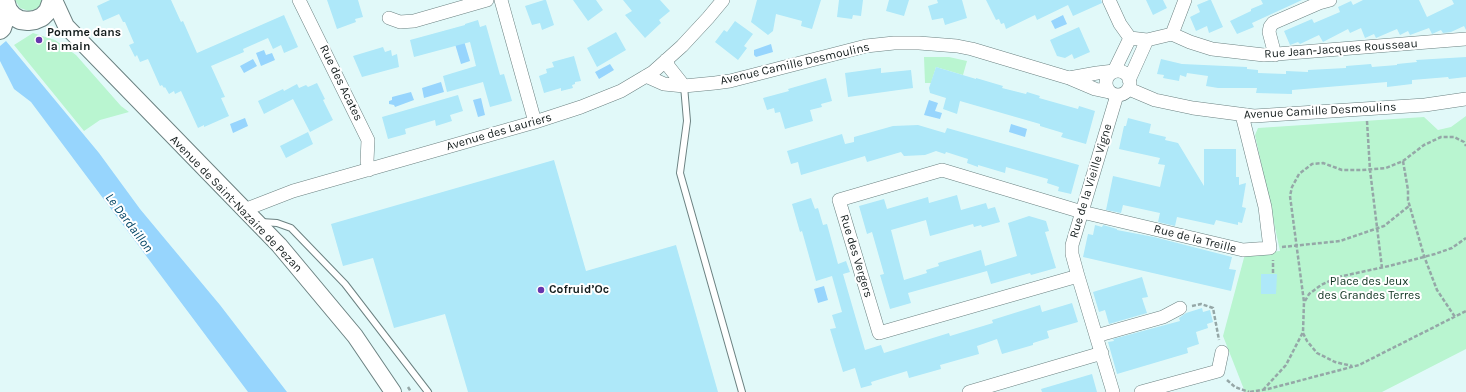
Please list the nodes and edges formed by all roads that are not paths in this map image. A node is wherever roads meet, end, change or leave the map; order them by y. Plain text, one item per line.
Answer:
1 (53, 0) edge
2 (299, 0) edge
3 (487, 0) edge
4 (501, 0) edge
5 (723, 0) edge
6 (1109, 0) edge
7 (1184, 0) edge
8 (1330, 0) edge
9 (11, 10) edge
10 (42, 17) junction
11 (389, 18) dead end
12 (66, 26) junction
13 (1, 29) edge
14 (1172, 34) junction
15 (1130, 38) junction
16 (1466, 39) edge
17 (1147, 40) junction
18 (1275, 54) junction
19 (666, 60) junction
20 (1114, 71) junction
21 (646, 76) junction
22 (1069, 78) junction
23 (1129, 84) junction
24 (684, 86) junction
25 (1113, 94) junction
26 (1466, 99) edge
27 (1242, 115) junction
28 (535, 122) junction
29 (369, 170) junction
30 (244, 210) junction
31 (1082, 212) junction
32 (255, 222) junction
33 (1078, 276) junction
34 (1180, 308) road end
35 (1096, 336) junction
36 (1222, 352) road end
37 (1102, 353) junction
38 (393, 392) edge
39 (428, 392) edge
40 (742, 392) edge
41 (969, 392) edge
42 (1113, 392) edge
43 (1142, 392) edge

1 - 10 main road
1 - 12 street, Avenue de Saint-Nazaire de Pezan
2 - 29 street, Rue des Acates
3 - 11 street
4 - 28 street
5 - 19 street, Avenue des Lauriers
6 - 15 street
7 - 14 street
8 - 18 street
9 - 10 main road
9 - 13 main road
10 - 12 street, Avenue de Saint-Nazaire de Pezan
12 - 30 street, Avenue de Saint-Nazaire de Pezan
14 - 17 street
14 - 18 street, Rue Jean-Jacques Rousseau
15 - 17 street
15 - 20 street
16 - 18 street, Rue Jean-Jacques Rousseau
17 - 23 street
19 - 21 street, Avenue des Lauriers
19 - 24 street
20 - 22 street, Avenue Camille Desmoulins
20 - 23 street
20 - 25 street
21 - 24 street, Avenue Camille Desmoulins
21 - 28 street, Avenue des Lauriers
22 - 24 street, Avenue Camille Desmoulins
22 - 25 street, Avenue Camille Desmoulins
23 - 25 street
23 - 27 street, Avenue Camille Desmoulins
24 - 40 lane
25 - 31 street, Rue de la Vieille Vigne
26 - 27 street, Avenue Camille Desmoulins
27 - 31 street, Rue de la Treille
28 - 29 street, Avenue des Lauriers
29 - 30 street, Avenue des Lauriers
30 - 32 street, Avenue de Saint-Nazaire de Pezan
31 - 33 street, Rue de la Vieille Vigne
31 - 33 street, Rue des Vergers
32 - 38 street, Avenue de Saint-Nazaire de Pezan
32 - 39 lane
33 - 35 street, Rue de la Vieille Vigne
34 - 35 street
35 - 37 street, Rue de la Vieille Vigne
36 - 43 street
37 - 41 street
37 - 42 street, Rue de la Vieille Vigne

